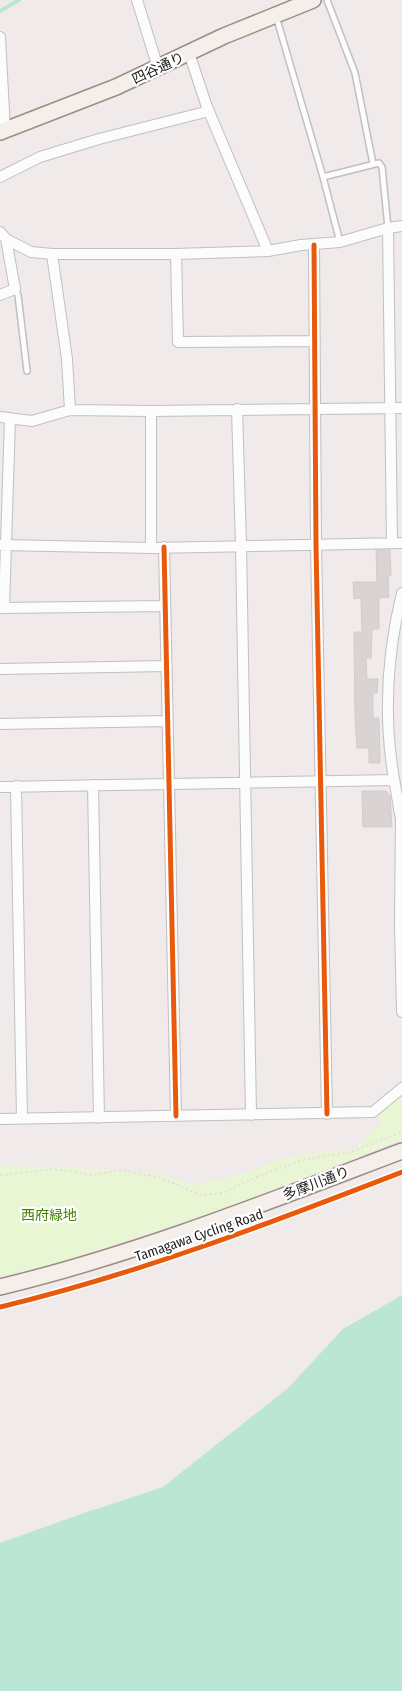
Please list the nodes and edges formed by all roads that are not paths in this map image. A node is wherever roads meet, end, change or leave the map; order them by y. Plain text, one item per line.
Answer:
1 (137, 0) edge
2 (313, 0) edge
3 (327, 0) edge
4 (276, 16) junction
5 (0, 37) edge
6 (189, 53) junction
7 (158, 68) junction
8 (209, 111) junction
9 (2, 125) edge
10 (373, 164) junction
11 (0, 177) edge
12 (323, 177) junction
13 (402, 226) edge
14 (388, 228) junction
15 (3, 236) edge
16 (340, 242) junction
17 (314, 245) junction
18 (268, 251) junction
19 (52, 254) junction
20 (176, 254) junction
21 (15, 289) junction
22 (0, 295) edge
23 (315, 341) junction
24 (27, 372) dead end
25 (390, 408) junction
26 (402, 408) edge
27 (237, 409) junction
28 (315, 409) junction
29 (70, 410) junction
30 (151, 410) junction
31 (5, 418) edge
32 (397, 543) edge
33 (2, 545) edge
34 (241, 545) junction
35 (316, 545) junction
36 (164, 547) junction
37 (151, 548) junction
38 (402, 593) edge
39 (165, 606) junction
40 (2, 608) edge
41 (167, 666) junction
42 (0, 669) edge
43 (167, 721) junction
44 (0, 724) edge
45 (394, 780) junction
46 (321, 781) junction
47 (244, 782) junction
48 (169, 784) junction
49 (93, 785) junction
50 (16, 786) junction
51 (0, 787) edge
52 (401, 821) edge
53 (402, 1012) edge
54 (402, 1088) edge
55 (327, 1114) junction
56 (251, 1115) junction
57 (176, 1116) junction
58 (99, 1118) junction
59 (22, 1119) junction
60 (0, 1120) edge
61 (402, 1151) edge
62 (0, 1287) edge

1 - 7 street
2 - 4 street, 四谷通り
3 - 10 lane
4 - 6 street, 四谷通り
4 - 12 lane
5 - 9 street
6 - 7 street, 四谷通り
6 - 8 street
7 - 9 street, 四谷通り
8 - 11 street
8 - 18 street
10 - 12 lane
10 - 14 lane
12 - 16 lane
13 - 14 street
14 - 16 street
14 - 25 street
15 - 19 street
15 - 21 street
16 - 17 street
17 - 18 street
17 - 23 street
18 - 20 street
19 - 20 street
19 - 29 street
20 - 23 street
21 - 22 street
21 - 24 lane
23 - 28 street
25 - 26 street
25 - 28 street
25 - 32 street
27 - 28 street
27 - 30 street
27 - 34 street
28 - 35 street
29 - 30 street
29 - 31 street
30 - 37 street
31 - 33 street
32 - 35 street
33 - 37 street
33 - 40 street
34 - 35 street
34 - 36 street
34 - 47 street
35 - 46 street
36 - 37 street
36 - 39 street
38 - 45 street
39 - 40 street
39 - 41 street
41 - 42 street
41 - 43 street
43 - 44 street
43 - 48 street
45 - 46 street
45 - 52 street
46 - 47 street
46 - 55 street
47 - 48 street
47 - 56 street
48 - 49 street
48 - 57 street
49 - 50 street
49 - 58 street
50 - 51 street
50 - 59 street
52 - 53 street
54 - 55 street
55 - 56 street
56 - 57 street
57 - 58 street
58 - 59 street
59 - 60 street
61 - 62 street, 多摩川通り

